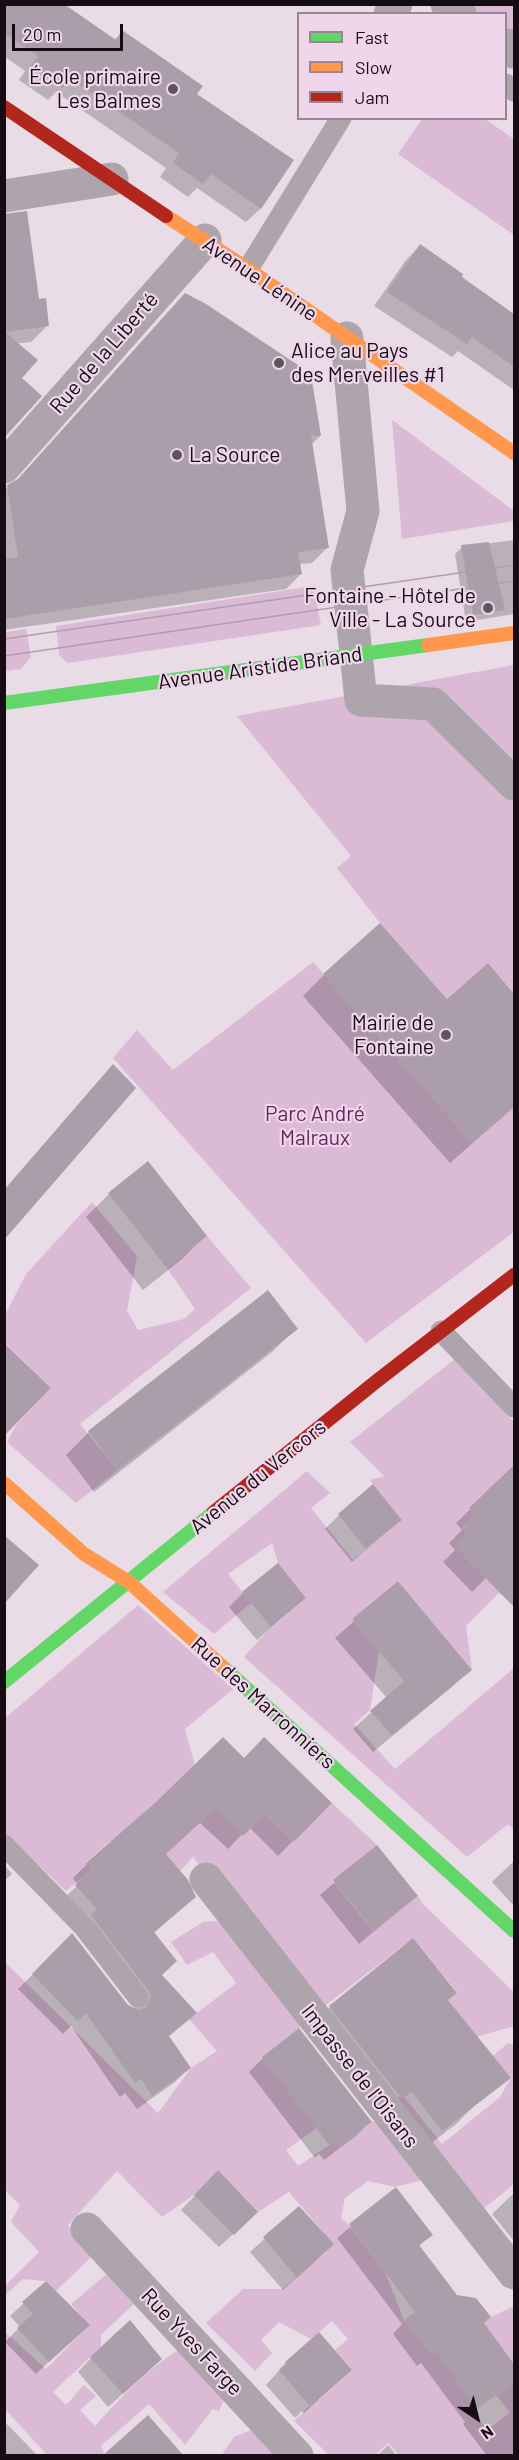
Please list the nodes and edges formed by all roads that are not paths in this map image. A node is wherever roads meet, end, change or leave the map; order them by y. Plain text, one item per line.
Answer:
1 (4, 107) edge
2 (339, 120) edge
3 (112, 179) junction
4 (4, 196) edge
5 (205, 240) junction
6 (248, 269) junction
7 (347, 338) junction
8 (514, 453) edge
9 (4, 467) edge
10 (514, 633) edge
11 (356, 654) junction
12 (4, 703) edge
13 (514, 784) edge
14 (514, 1275) edge
15 (441, 1331) junction
16 (514, 1407) edge
17 (4, 1483) edge
18 (129, 1582) junction
19 (4, 1682) edge
20 (4, 1845) edge
21 (206, 1879) dead end
22 (514, 1931) edge
23 (138, 1997) dead end
24 (87, 2229) dead end
25 (514, 2273) edge
26 (297, 2456) edge

1 - 3 street, Avenue Lénine
2 - 6 lane
3 - 4 street
3 - 5 street, Avenue Lénine
5 - 6 street, Avenue Lénine
5 - 9 street, Rue de la Liberté
6 - 7 street, Avenue Lénine
7 - 8 street, Avenue Lénine
7 - 11 street
10 - 11 street, Avenue Aristide Briand
11 - 12 street, Avenue Aristide Briand
11 - 13 street
14 - 15 street, Avenue du Vercors
15 - 16 lane
15 - 18 street, Avenue du Vercors
17 - 18 street, Rue des Marronniers
18 - 19 street, Avenue du Vercors
18 - 22 street, Rue des Marronniers
20 - 23 lane
21 - 25 street, Impasse de l'Oisans
24 - 26 street, Rue Yves Farge

